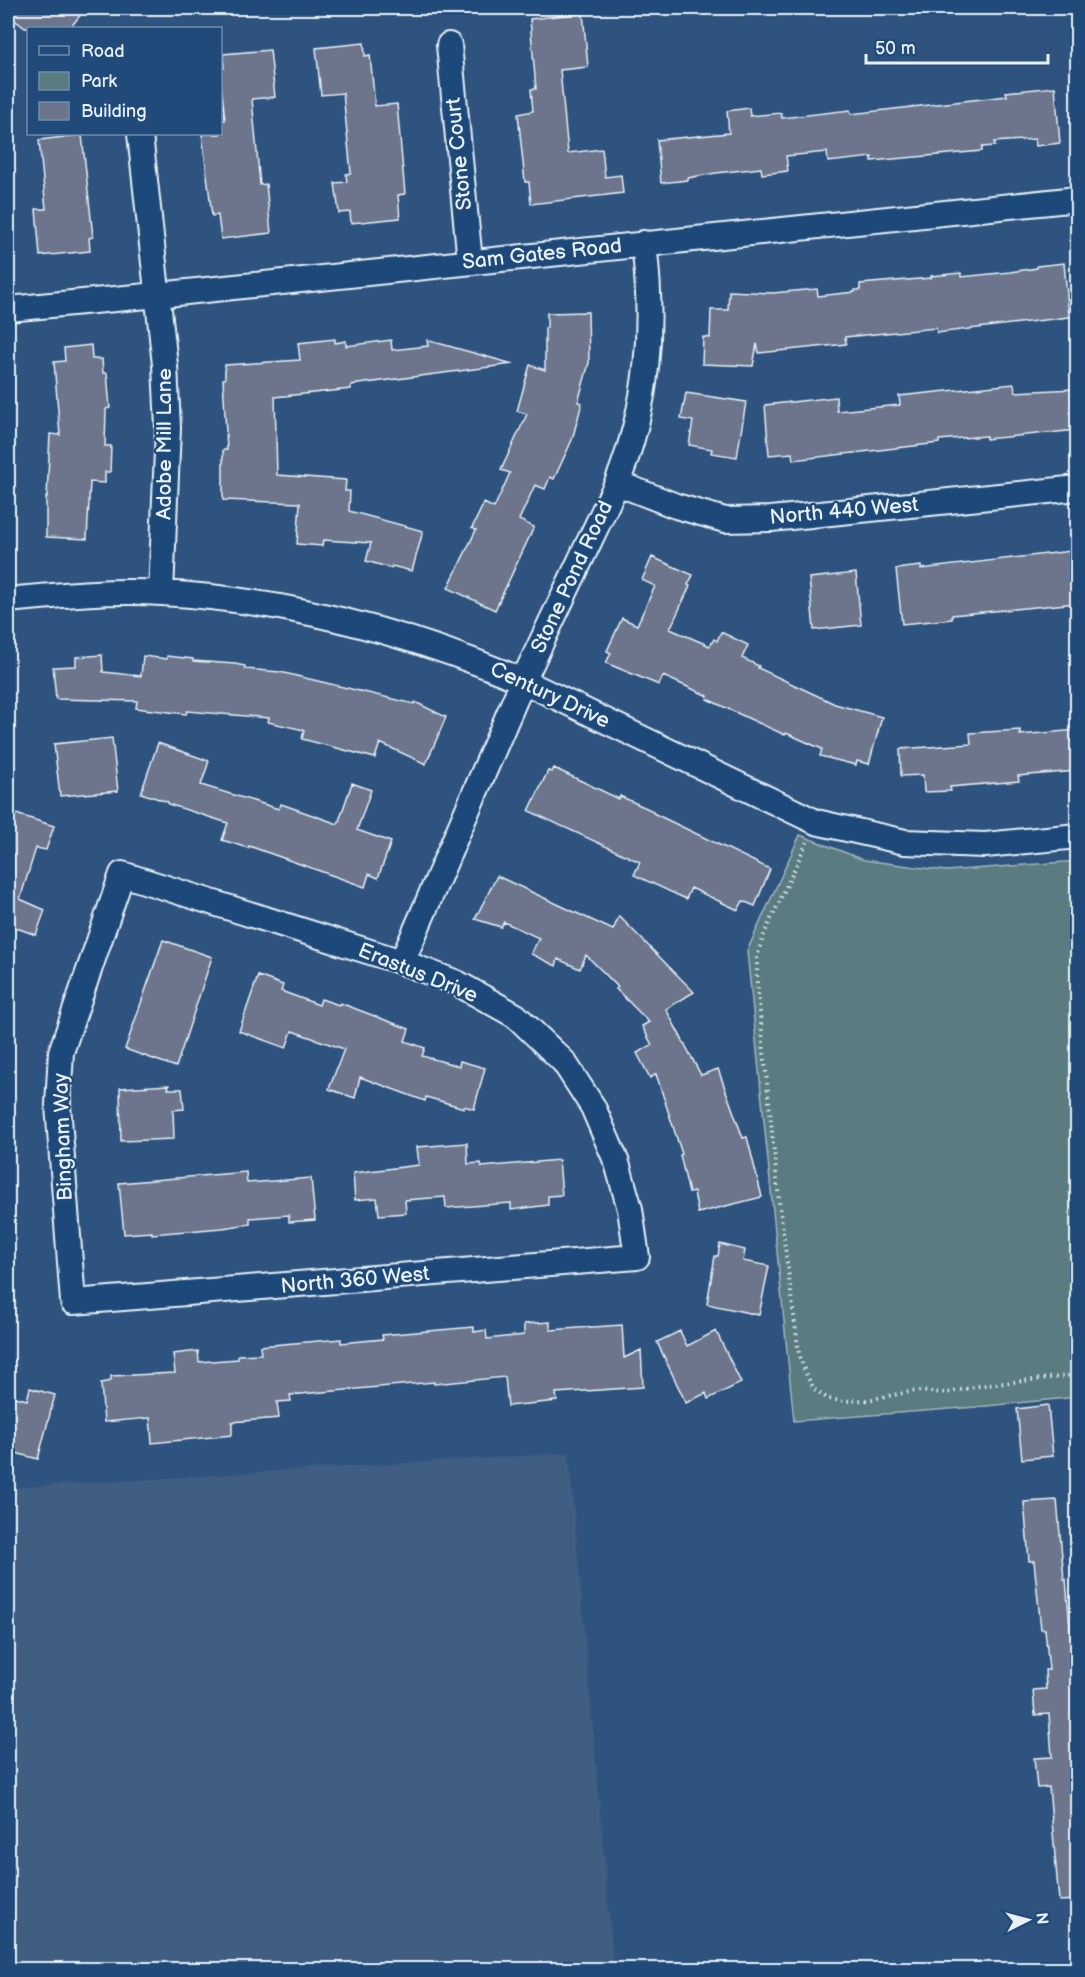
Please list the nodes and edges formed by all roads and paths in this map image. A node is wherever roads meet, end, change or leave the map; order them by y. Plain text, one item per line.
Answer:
1 (449, 45) dead end
2 (140, 135) edge
3 (1077, 199) edge
4 (644, 243) junction
5 (470, 262) junction
6 (158, 295) junction
7 (8, 309) edge
8 (617, 483) junction
9 (1077, 488) edge
10 (161, 593) junction
11 (8, 600) edge
12 (523, 681) junction
13 (816, 822) junction
14 (1077, 836) edge
15 (122, 874) joint
16 (402, 962) junction
17 (637, 1257) joint
18 (73, 1302) joint
19 (1077, 1377) edge

1 - 5 street, Stone Court
2 - 6 street, Adobe Mill Lane
3 - 4 street, Sam Gates Road
4 - 5 street, Sam Gates Road
4 - 8 street, Stone Pond Road
5 - 6 street, Sam Gates Road
6 - 7 street, Sam Gates Road
6 - 10 street, Adobe Mill Lane
8 - 9 street, North 440 West
8 - 12 street, Stone Pond Road
10 - 11 street, Century Drive
10 - 12 street, Century Drive
12 - 13 street, Century Drive
12 - 16 street, Stone Pond Road
13 - 14 street, Century Drive
13 - 19 path
15 - 16 street, Erastus Drive
15 - 18 street, Bingham Way
16 - 17 street, Erastus Drive
17 - 18 street, North 360 West

